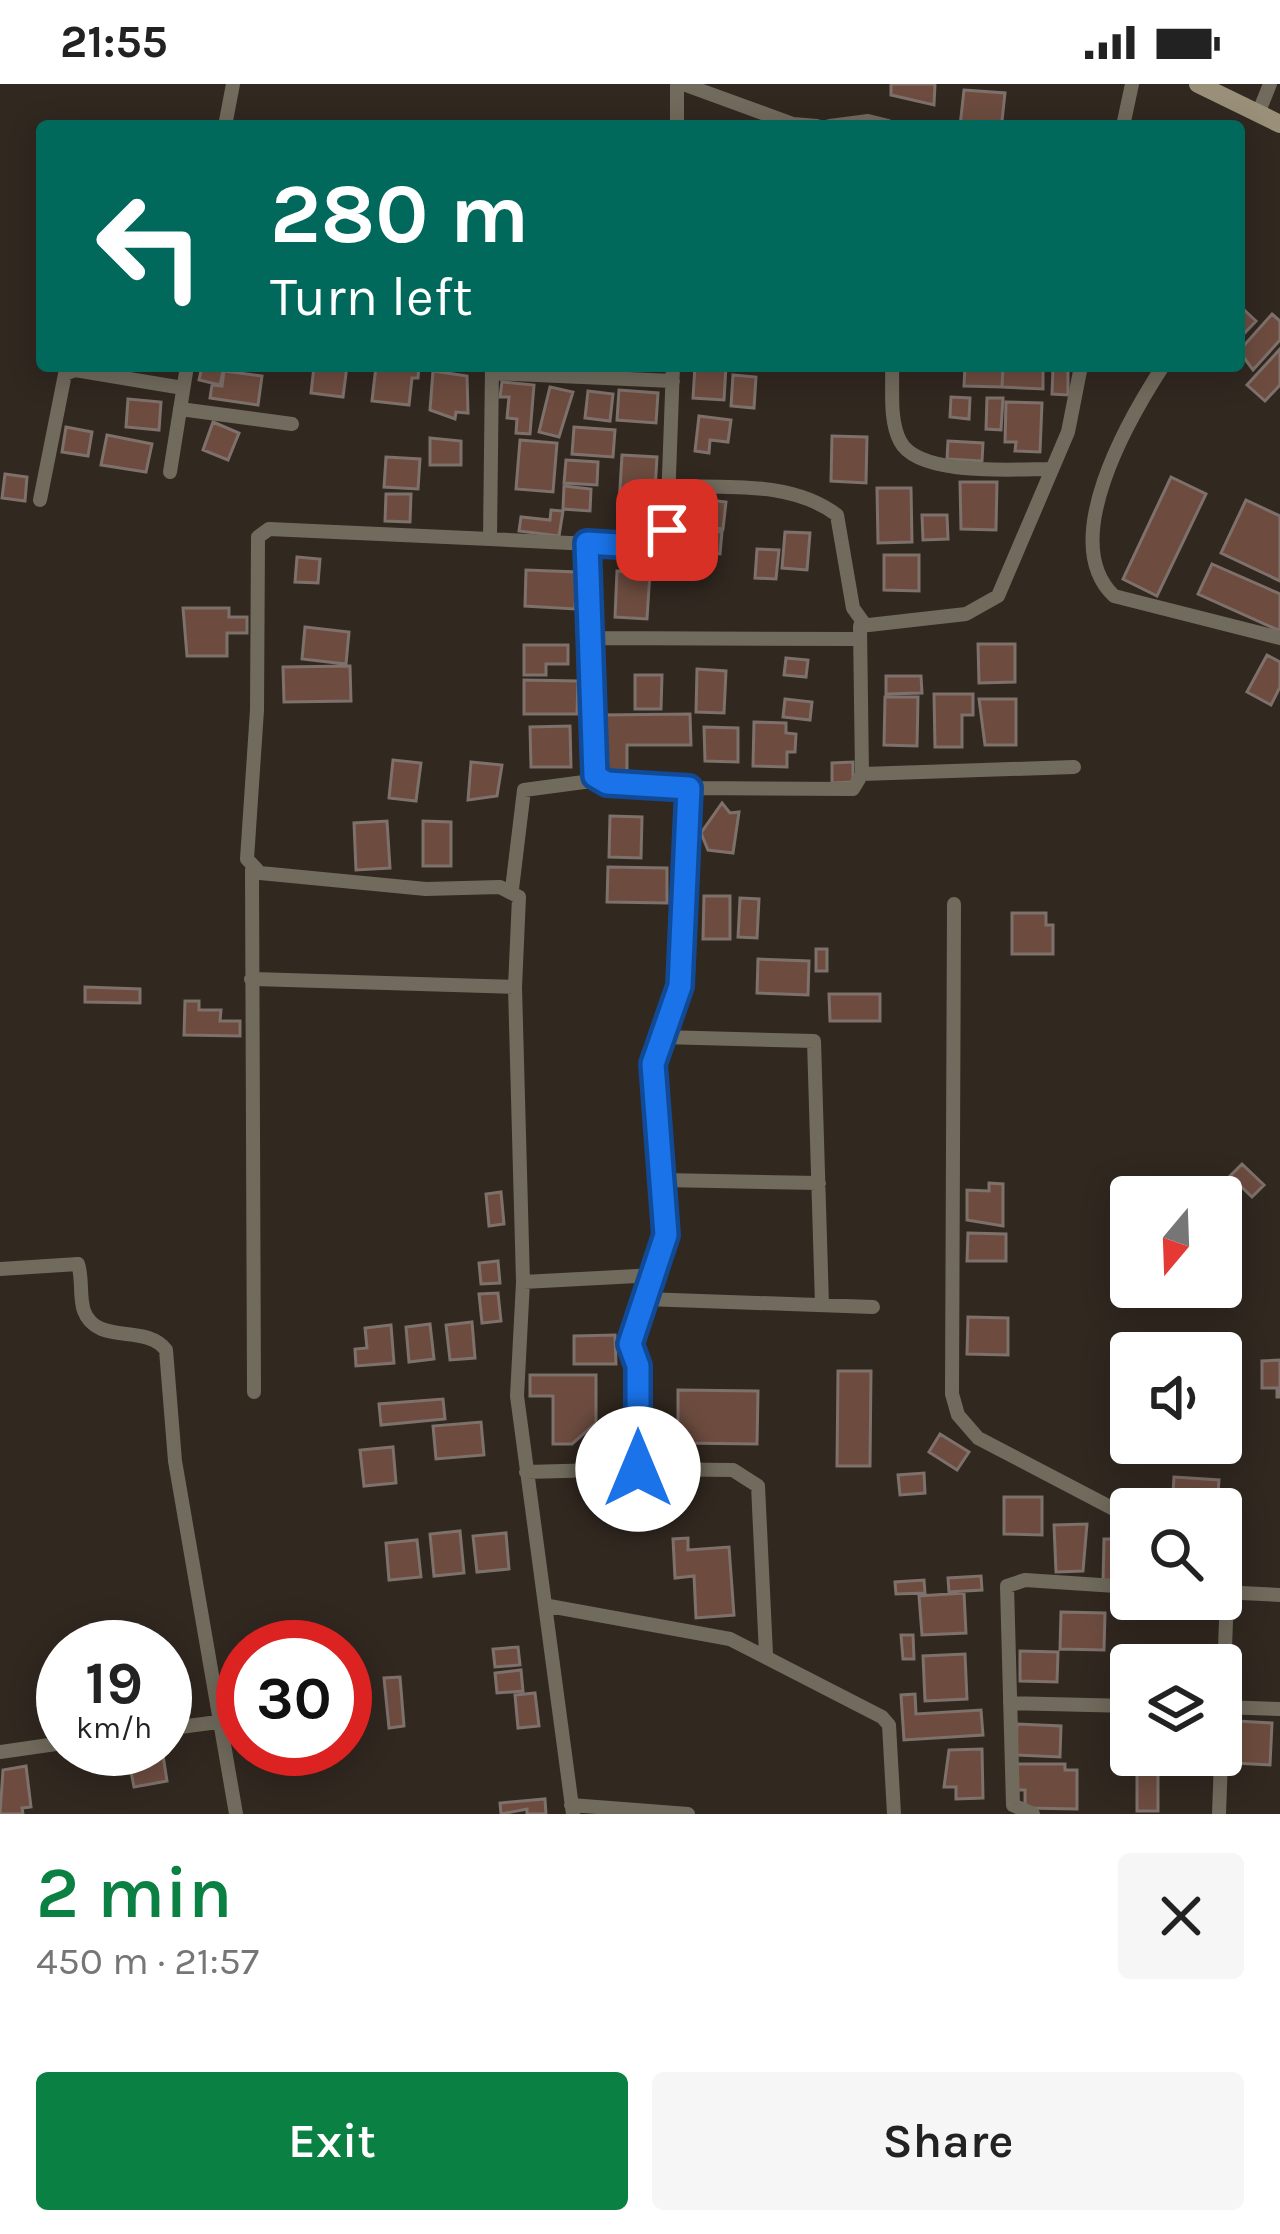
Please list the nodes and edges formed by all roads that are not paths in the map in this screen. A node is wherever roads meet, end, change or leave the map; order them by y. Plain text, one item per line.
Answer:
1 (233, 84) edge
2 (680, 84) edge
3 (1132, 84) edge
4 (1198, 84) edge
5 (1270, 84) edge
6 (1258, 113) junction
7 (226, 120) edge
8 (677, 120) edge
9 (782, 120) edge
10 (1125, 120) edge
11 (1280, 124) edge
12 (70, 372) edge
13 (87, 372) edge
14 (186, 372) edge
15 (492, 372) edge
16 (601, 372) edge
17 (892, 372) edge
18 (1081, 372) edge
19 (1160, 372) edge
20 (673, 374) edge
21 (183, 388) junction
22 (180, 409) junction
23 (292, 424) dead end
24 (1052, 470) junction
25 (170, 472) dead end
26 (670, 486) junction
27 (40, 500) dead end
28 (490, 539) junction
29 (587, 543) junction
30 (863, 622) junction
31 (590, 638) junction
32 (1280, 638) edge
33 (859, 639) junction
34 (1074, 766) dead end
35 (862, 773) junction
36 (599, 780) junction
37 (689, 788) junction
38 (252, 871) junction
39 (512, 889) junction
40 (953, 904) dead end
41 (251, 979) junction
42 (515, 987) junction
43 (662, 1037) junction
44 (663, 1180) junction
45 (819, 1183) junction
46 (0, 1269) edge
47 (656, 1275) junction
48 (523, 1282) junction
49 (645, 1299) junction
50 (822, 1305) junction
51 (873, 1307) dead end
52 (254, 1392) dead end
53 (638, 1469) junction
54 (526, 1472) junction
55 (1110, 1507) edge
56 (1110, 1586) edge
57 (1242, 1592) edge
58 (1280, 1595) edge
59 (549, 1606) junction
60 (766, 1654) junction
61 (1010, 1703) junction
62 (1110, 1705) edge
63 (1242, 1708) edge
64 (1280, 1709) edge
65 (216, 1710) edge
66 (36, 1747) edge
67 (0, 1752) edge
68 (229, 1776) edge
69 (1220, 1776) edge
70 (572, 1809) edge
71 (236, 1814) edge
72 (688, 1814) edge
73 (894, 1814) edge
74 (1012, 1814) edge
75 (1031, 1814) edge
76 (1219, 1814) edge

1 - 7 street
2 - 8 street
2 - 9 street
3 - 10 street
4 - 6 main road
5 - 6 street
6 - 11 main road
12 - 27 street
13 - 21 street
14 - 21 street
15 - 28 street
16 - 20 street
17 - 24 street
18 - 24 street
19 - 32 street
20 - 26 street
21 - 22 street
22 - 23 street
22 - 25 street
24 - 30 street
26 - 29 street
26 - 30 street
28 - 29 street
28 - 38 street
29 - 31 street
30 - 33 street
31 - 33 street
31 - 36 street
33 - 35 street
34 - 35 street
35 - 37 street
36 - 37 street
36 - 39 street
37 - 43 street
38 - 39 street
38 - 41 street
39 - 42 street
40 - 55 street
41 - 42 street
41 - 52 street
42 - 48 street
43 - 44 street
43 - 45 street
44 - 45 street
44 - 47 street
45 - 50 street
46 - 65 street
47 - 48 street
47 - 49 street
48 - 54 street
49 - 50 street
49 - 53 street
50 - 51 street
53 - 54 street
53 - 60 street
54 - 59 street
56 - 61 street
57 - 58 street
59 - 60 street
59 - 70 street
60 - 73 street
61 - 62 street
61 - 75 street
63 - 64 street
66 - 67 street
68 - 71 street
69 - 76 street
70 - 72 street
74 - 75 street

